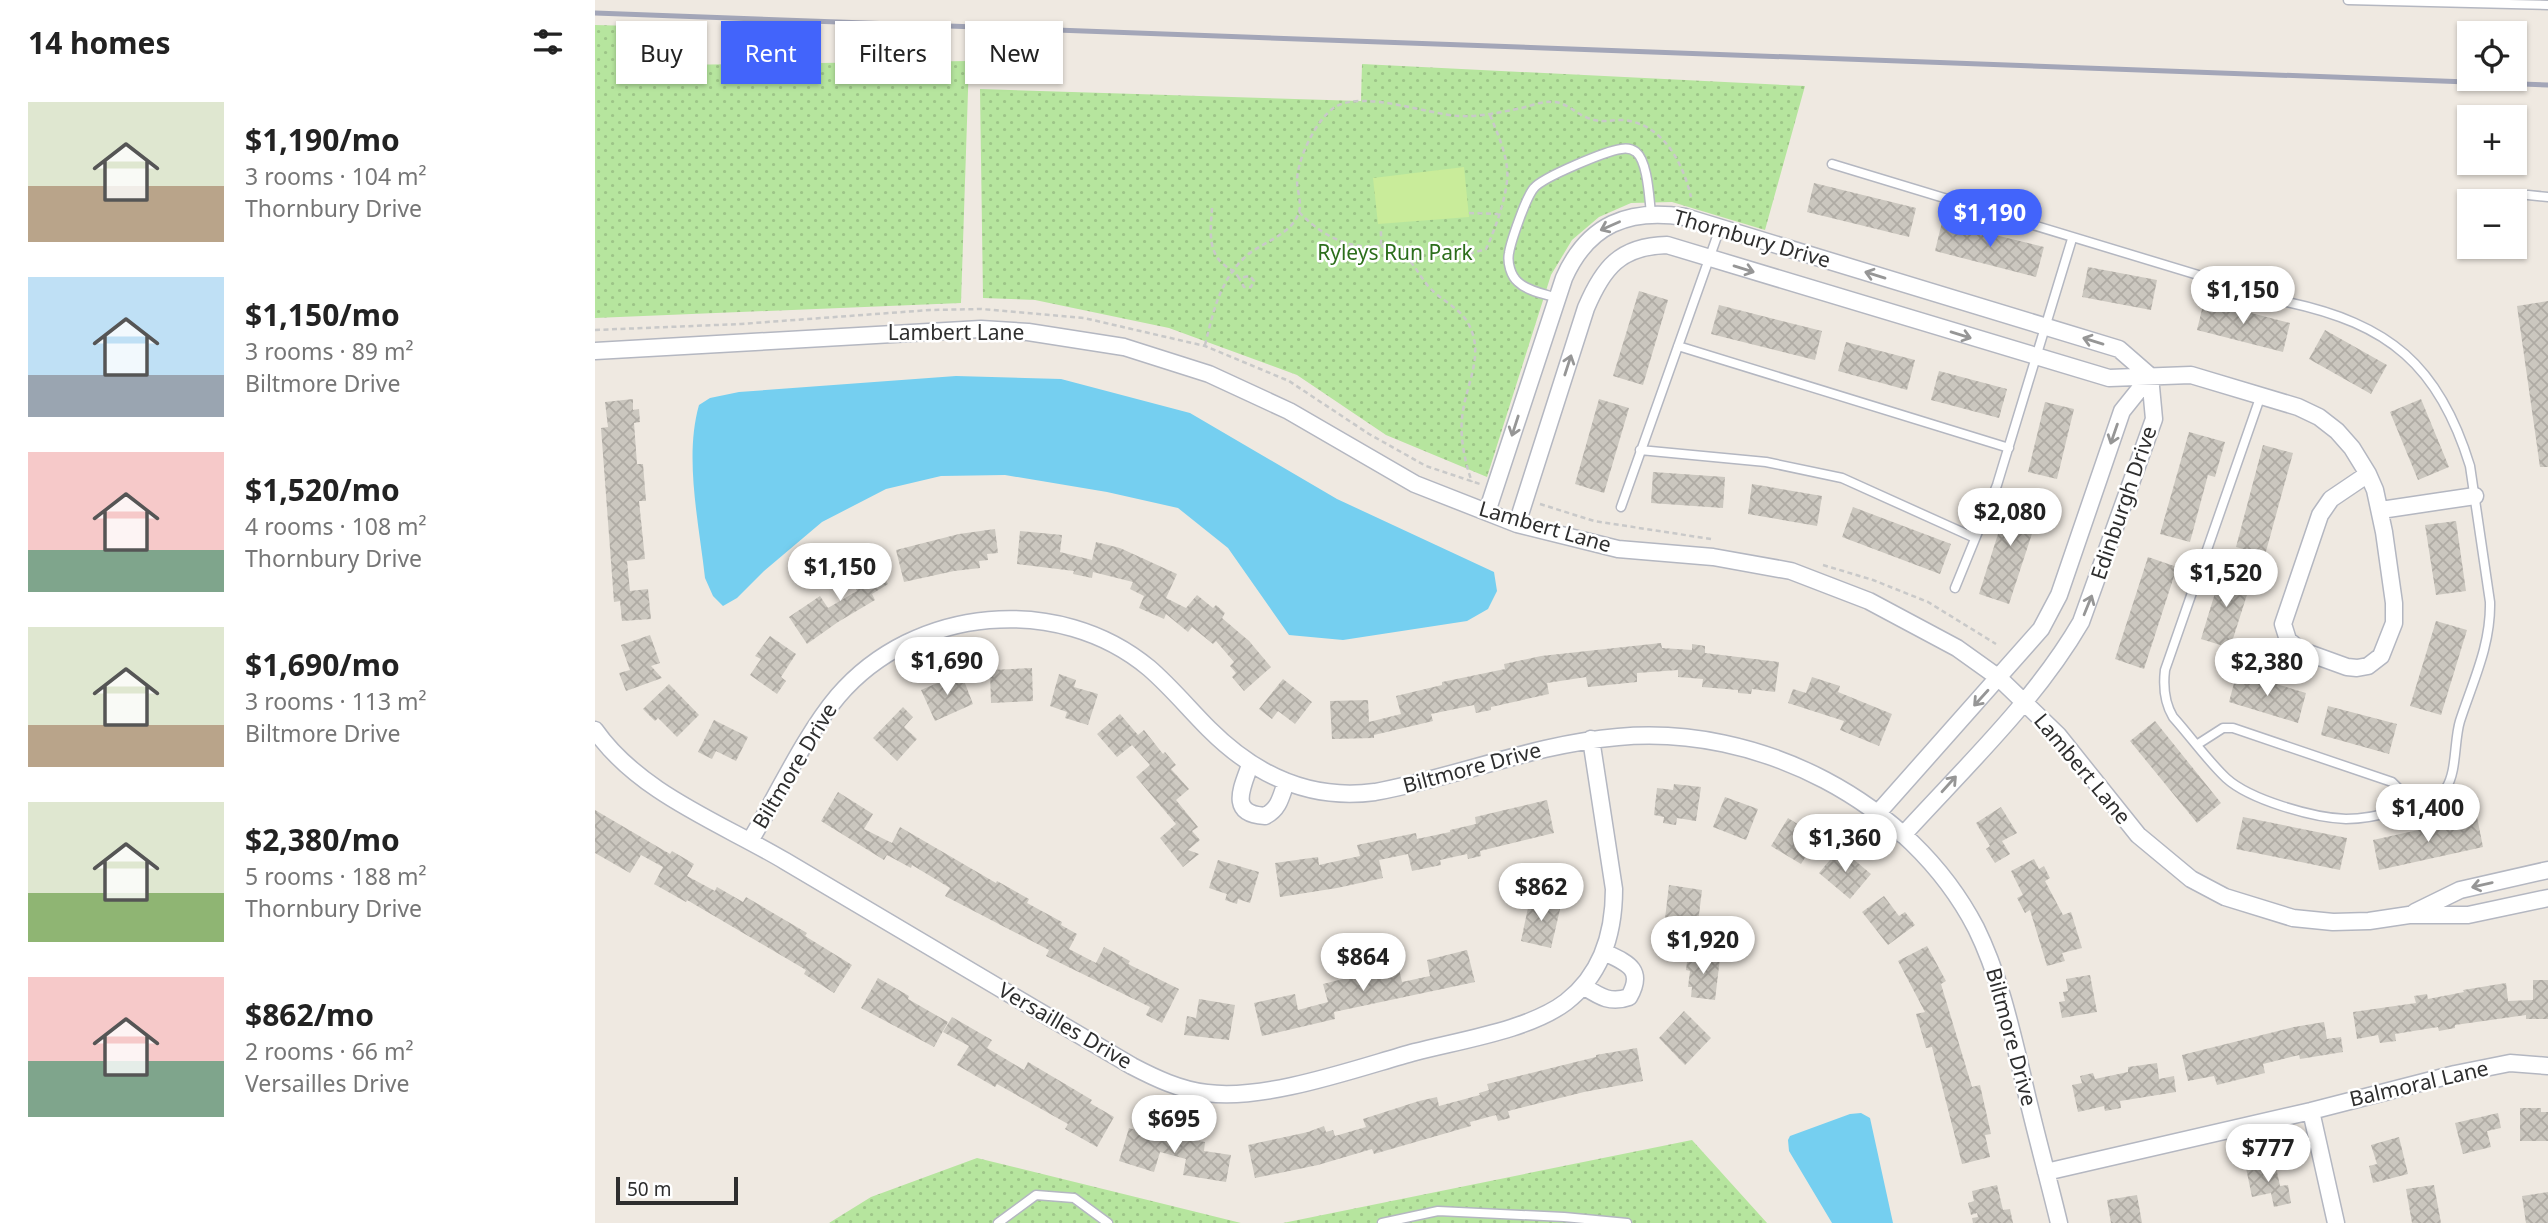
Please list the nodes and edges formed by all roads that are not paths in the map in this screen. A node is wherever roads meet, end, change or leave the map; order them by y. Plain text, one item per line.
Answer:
1 (2348, 0) edge
2 (2398, 0) edge
3 (2548, 5) edge
4 (1832, 164) dead end
5 (2528, 195) dead end
6 (2548, 197) edge
7 (1651, 213) junction
8 (1720, 228) junction
9 (2072, 239) junction
10 (1709, 259) junction
11 (1557, 298) junction
12 (2046, 327) junction
13 (1678, 346) junction
14 (595, 351) edge
15 (2037, 358) junction
16 (2150, 376) junction
17 (2261, 395) junction
18 (2009, 448) junction
19 (1640, 450) junction
20 (2368, 474) junction
21 (2475, 496) junction
22 (1621, 507) dead end
23 (2381, 510) junction
24 (1487, 512) junction
25 (1517, 524) junction
26 (1975, 538) junction
27 (1955, 588) dead end
28 (1999, 678) junction
29 (2024, 702) junction
30 (595, 730) edge
31 (1591, 740) junction
32 (2198, 744) junction
33 (1250, 765) junction
34 (1286, 782) junction
35 (2409, 807) junction
36 (1877, 814) junction
37 (1903, 835) junction
38 (750, 841) junction
39 (2548, 870) edge
40 (2548, 898) edge
41 (2409, 915) junction
42 (1604, 952) junction
43 (1583, 986) junction
44 (2548, 1066) edge
45 (2311, 1111) junction
46 (2046, 1172) junction
47 (998, 1223) edge
48 (1108, 1223) edge
49 (1382, 1223) edge
50 (1627, 1223) edge
51 (2059, 1223) edge
52 (2336, 1223) edge

1 - 2 lane
2 - 3 lane
4 - 9 lane
5 - 6 lane
7 - 8 street, Thornbury Drive
7 -> 11 street, Thornbury Drive
7 - 11 lane
8 - 10 lane
12 -> 8 street, Thornbury Drive
9 - 12 lane
9 - 21 lane
10 - 13 lane
10 -> 15 street, Thornbury Drive
25 -> 10 street, Thornbury Drive
11 -> 24 street, Thornbury Drive
12 - 15 lane
16 -> 12 street, Thornbury Drive
13 - 18 lane
13 - 19 lane
14 - 24 street, Lambert Lane
15 - 16 street, Thornbury Drive
15 - 18 lane
16 - 17 street, Thornbury Drive
16 -> 28 street, Edinburgh Drive
29 -> 16 street, Edinburgh Drive
17 - 20 street, Thornbury Drive
17 - 32 lane
18 - 26 lane
19 - 22 lane
19 - 26 lane
20 - 23 street, Thornbury Drive
20 - 23 street, Thornbury Drive
21 - 23 street
21 - 35 lane
24 - 25 street, Lambert Lane
25 - 28 street, Lambert Lane
26 - 27 lane
28 - 29 street, Lambert Lane
28 -> 36 street, Edinburgh Drive
37 -> 29 street, Edinburgh Drive
29 - 41 street, Lambert Lane
30 - 38 street, Versailles Drive
31 - 34 street, Biltmore Drive
31 - 36 street, Biltmore Drive
31 - 42 street, Versailles Drive
32 - 35 lane
32 - 35 lane
33 - 34 street, Biltmore Drive
33 - 34 street
33 - 38 street, Biltmore Drive
36 - 37 street, Biltmore Drive
37 - 46 street, Biltmore Drive
38 - 43 street, Versailles Drive
39 -> 41 street, Lambert Lane
40 - 41 street, Lambert Lane
42 - 43 street, Versailles Drive
42 - 43 street
44 - 45 street, Balmoral Lane
45 - 46 street, Balmoral Lane
45 - 52 street
46 - 51 street, Biltmore Drive
47 - 48 lane
49 - 50 lane

